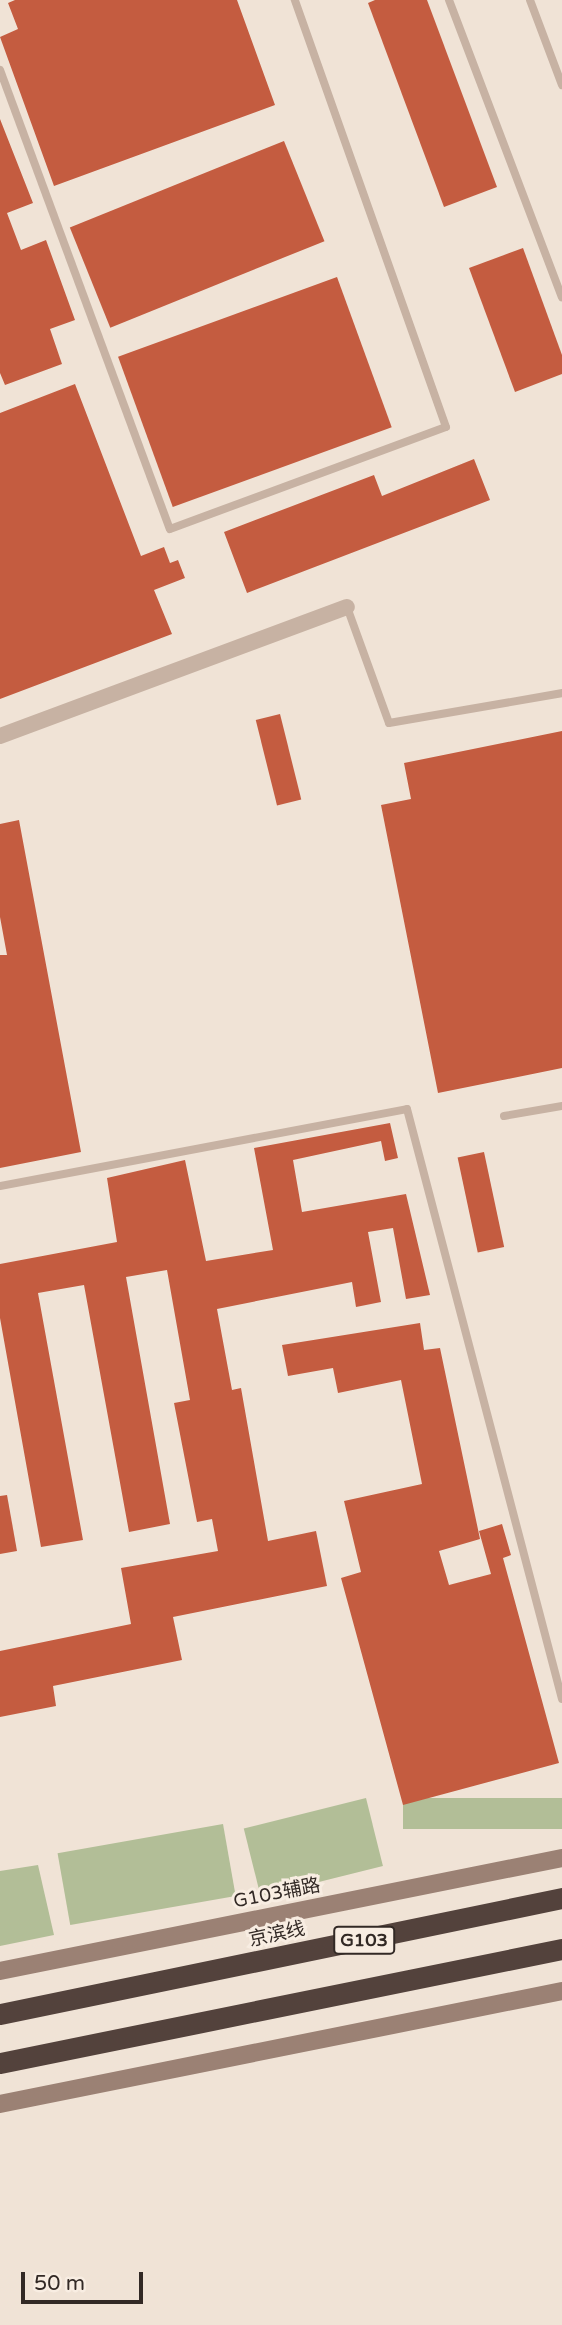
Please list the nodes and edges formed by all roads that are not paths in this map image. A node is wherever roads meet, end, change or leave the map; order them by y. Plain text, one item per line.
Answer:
1 (295, 0) edge
2 (449, 0) edge
3 (530, 0) edge
4 (0, 70) edge
5 (562, 85) edge
6 (562, 297) edge
7 (347, 607) joint
8 (562, 693) edge
9 (0, 736) edge
10 (562, 1106) edge
11 (504, 1116) dead end
12 (0, 1186) edge
13 (562, 1699) edge
14 (562, 1858) edge
15 (562, 1898) edge
16 (562, 1949) edge
17 (0, 1971) edge
18 (562, 1991) edge
19 (0, 2014) edge
20 (0, 2063) edge
21 (0, 2104) edge

1 - 4 lane
2 - 6 lane
3 - 5 lane
7 - 8 lane
7 - 9 street
10 - 11 lane
12 - 13 lane
14 - 17 street, G103辅路
15 - 19 highway, 京滨线 / G103
16 - 20 highway, G103
18 - 21 street

